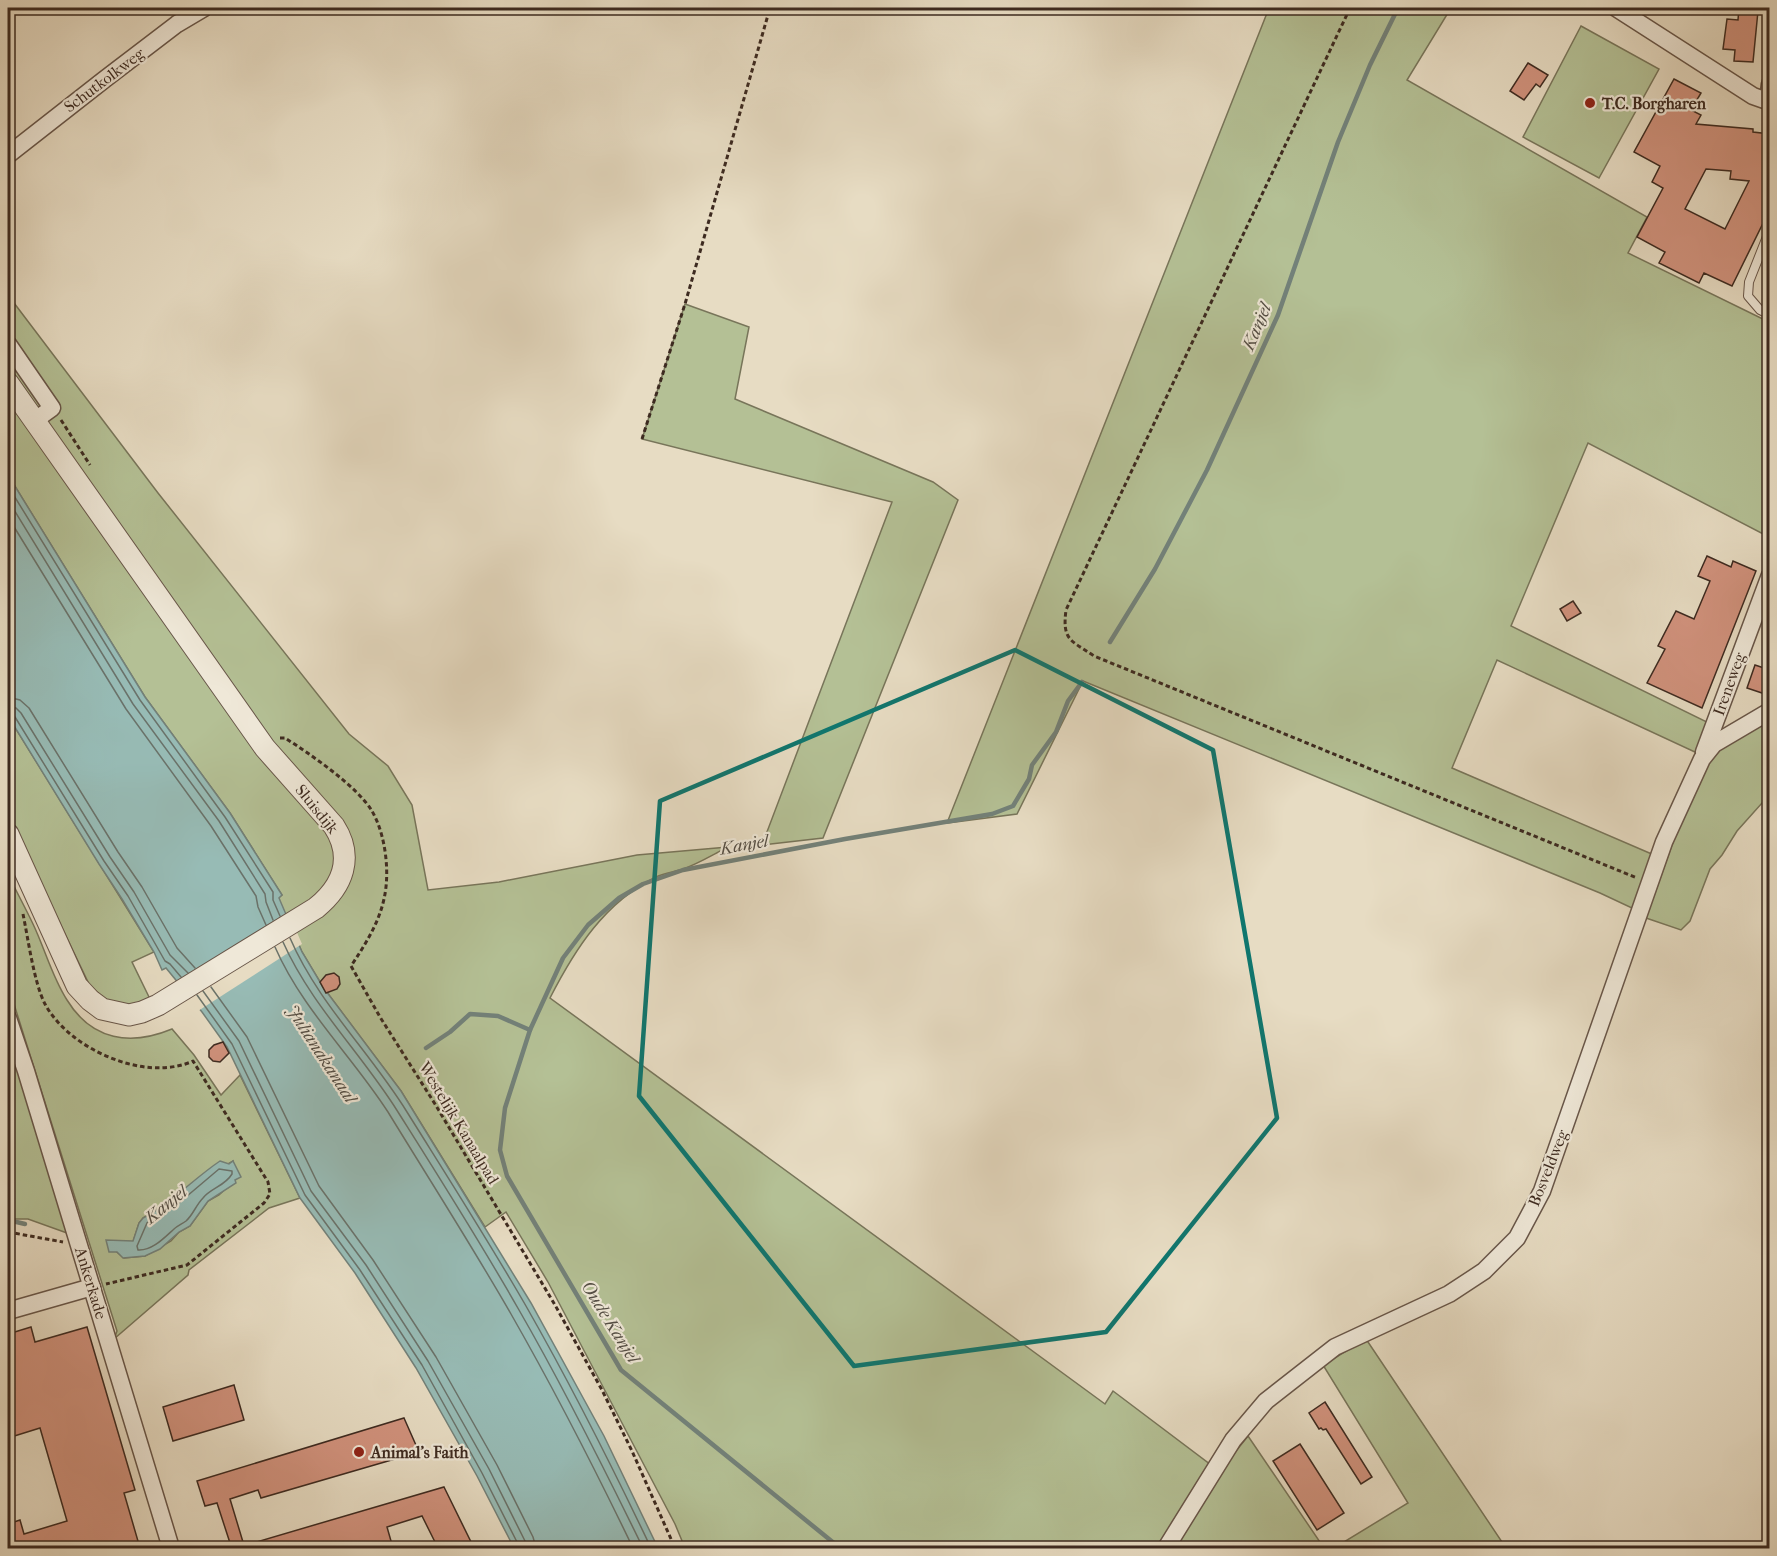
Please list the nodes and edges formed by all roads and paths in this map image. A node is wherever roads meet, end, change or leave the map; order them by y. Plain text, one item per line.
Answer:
1 (204, 8) edge
2 (770, 8) edge
3 (1350, 8) edge
4 (1616, 8) edge
5 (1770, 84) edge
6 (1769, 102) edge
7 (8, 155) edge
8 (1770, 230) edge
9 (1770, 315) edge
10 (8, 345) edge
11 (8, 382) edge
12 (34, 421) junction
13 (642, 439) dead end
14 (1770, 575) edge
15 (1770, 711) edge
16 (278, 740) dead end
17 (1702, 759) junction
18 (8, 834) edge
19 (1649, 883) junction
20 (21, 906) dead end
21 (8, 1018) edge
22 (8, 1232) edge
23 (79, 1245) junction
24 (92, 1287) junction
25 (8, 1311) edge
26 (171, 1548) edge
27 (675, 1548) edge
28 (1166, 1548) edge

1 - 7 street, Schutkolkweg
2 - 13 path
3 - 19 path
4 - 6 street
5 - 6 street
8 - 9 lane
10 - 12 street
11 - 12 street, Sluisdijk
12 - 18 street, Sluisdijk
14 - 17 street, Ireneweg
15 - 17 street, Bosveldweg
16 - 27 path, Westelijk Kanaalpad
17 - 19 street, Bosveldweg
19 - 28 street, Bosveldweg
20 - 24 path
21 - 23 street, Ankerkade
22 - 23 path
23 - 24 street, Ankerkade
24 - 25 street
24 - 26 street, Ankerkade

